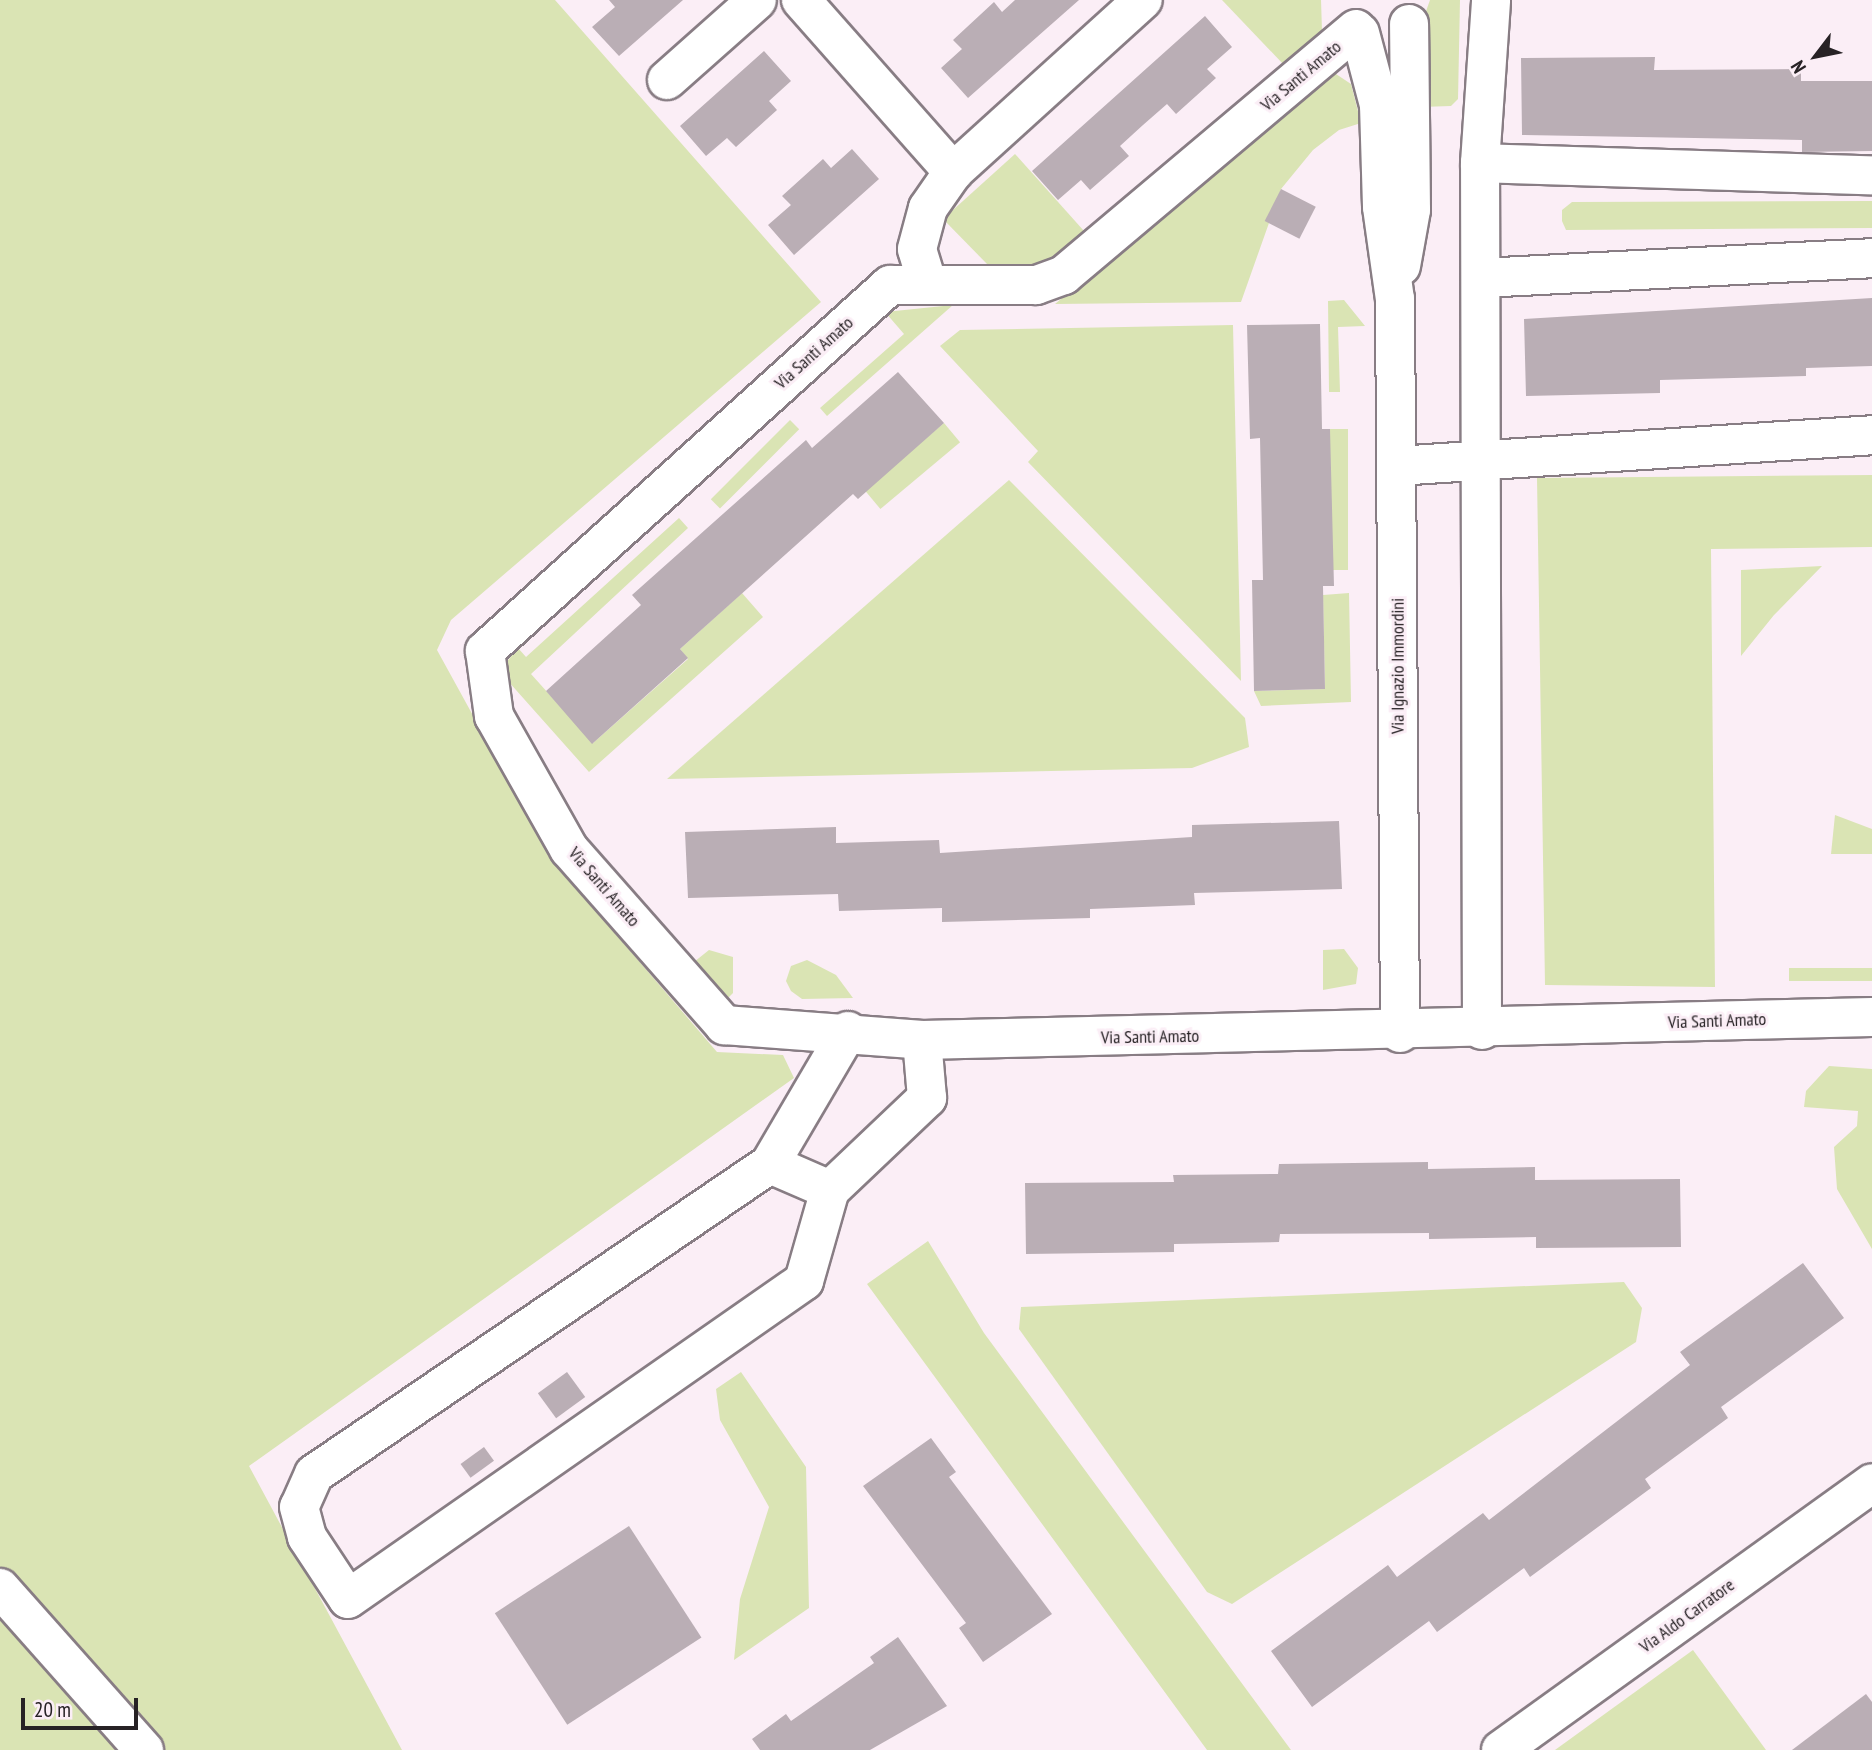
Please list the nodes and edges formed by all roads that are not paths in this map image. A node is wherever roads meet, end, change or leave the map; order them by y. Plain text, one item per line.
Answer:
1 (757, 0) edge
2 (801, 0) edge
3 (1143, 0) edge
4 (1491, 0) edge
5 (1412, 12) edge
6 (1354, 21) edge
7 (667, 80) dead end
8 (1480, 163) junction
9 (953, 172) junction
10 (1872, 175) edge
11 (1872, 258) edge
12 (1481, 278) junction
13 (927, 282) junction
14 (1395, 299) junction
15 (1872, 435) edge
16 (1481, 460) junction
17 (1396, 466) junction
18 (1872, 1017) edge
19 (1482, 1030) junction
20 (848, 1031) junction
21 (1400, 1032) junction
22 (922, 1040) junction
23 (771, 1164) junction
24 (830, 1190) junction
25 (1872, 1483) edge
26 (0, 1588) edge
27 (144, 1750) edge
28 (1501, 1750) edge

1 - 7 street
2 - 9 street
3 - 9 street
4 - 8 street
5 - 6 street
5 - 14 street
6 - 13 street, Via Santi Amato
6 - 14 street
8 - 10 street
8 - 12 street
9 - 13 street
11 - 12 street
12 - 16 street
13 - 20 street, Via Santi Amato
14 - 17 street, Via Ignazio Immordini
15 - 16 street
16 - 17 street
16 - 19 street
17 - 21 street, Via Ignazio Immordini
18 - 19 street, Via Santi Amato
19 - 21 street, Via Santi Amato
20 - 22 street, Via Santi Amato
20 - 23 street
21 - 22 street, Via Santi Amato
22 - 24 street
23 - 24 street
23 - 24 street
25 - 28 street, Via Aldo Carratore
26 - 27 street

